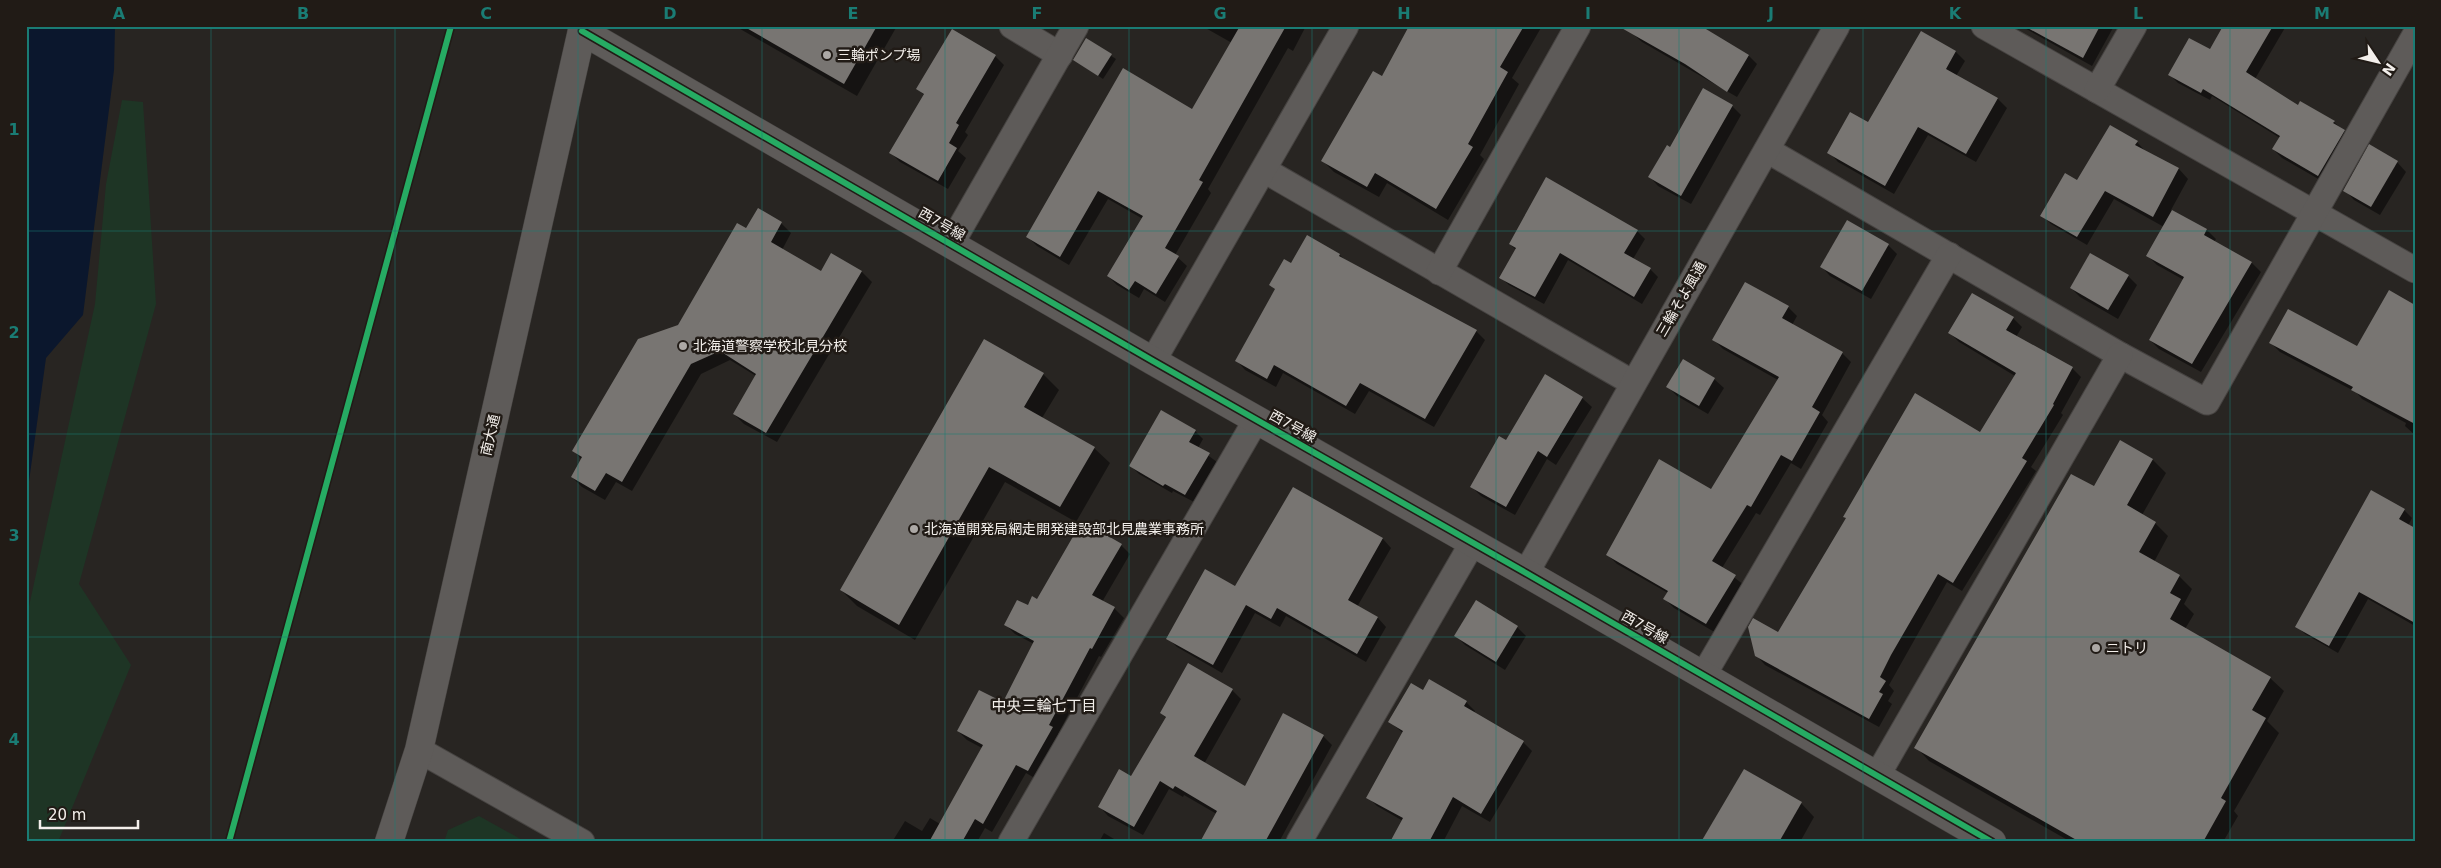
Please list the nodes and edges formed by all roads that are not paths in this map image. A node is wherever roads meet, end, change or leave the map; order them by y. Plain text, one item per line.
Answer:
1 (1012, 26) edge
2 (1076, 26) edge
3 (1346, 26) edge
4 (1578, 26) edge
5 (1837, 26) edge
6 (1984, 26) edge
7 (2134, 26) edge
8 (582, 29) edge
9 (2415, 36) edge
10 (1060, 55) junction
11 (2098, 90) junction
12 (1767, 150) junction
13 (1264, 170) junction
14 (2313, 212) junction
15 (951, 244) junction
16 (1949, 255) junction
17 (2415, 270) edge
18 (1439, 272) junction
19 (2120, 355) junction
20 (1153, 362) junction
21 (1633, 383) junction
22 (1256, 420) junction
23 (1473, 542) junction
24 (1526, 572) junction
25 (1703, 676) junction
26 (419, 750) junction
27 (1877, 776) junction
28 (389, 842) edge
29 (582, 842) edge
30 (1011, 842) edge
31 (1300, 842) edge
32 (1992, 842) edge

1 - 10 street
2 - 10 street
3 - 13 street
4 - 18 street
5 - 12 street, 三輪そよ風通
6 - 11 street
7 - 11 street
8 - 15 street, 西7号線
8 - 26 street, 南大通
9 - 14 street
10 - 15 street
11 - 14 street
12 - 16 street
12 - 21 street, 三輪そよ風通
13 - 18 street
13 - 20 street
14 - 17 street
14 - 19 street
15 - 20 street, 西7号線
16 - 19 street
16 - 25 street
18 - 21 street
19 - 27 street
20 - 22 street, 西7号線
21 - 24 street, 三輪そよ風通
22 - 23 street, 西7号線
22 - 30 street
23 - 24 street, 西7号線
23 - 31 street
24 - 25 street, 西7号線
25 - 27 street, 西7号線
26 - 28 street, 南大通
26 - 29 street
27 - 32 street, 西7号線

